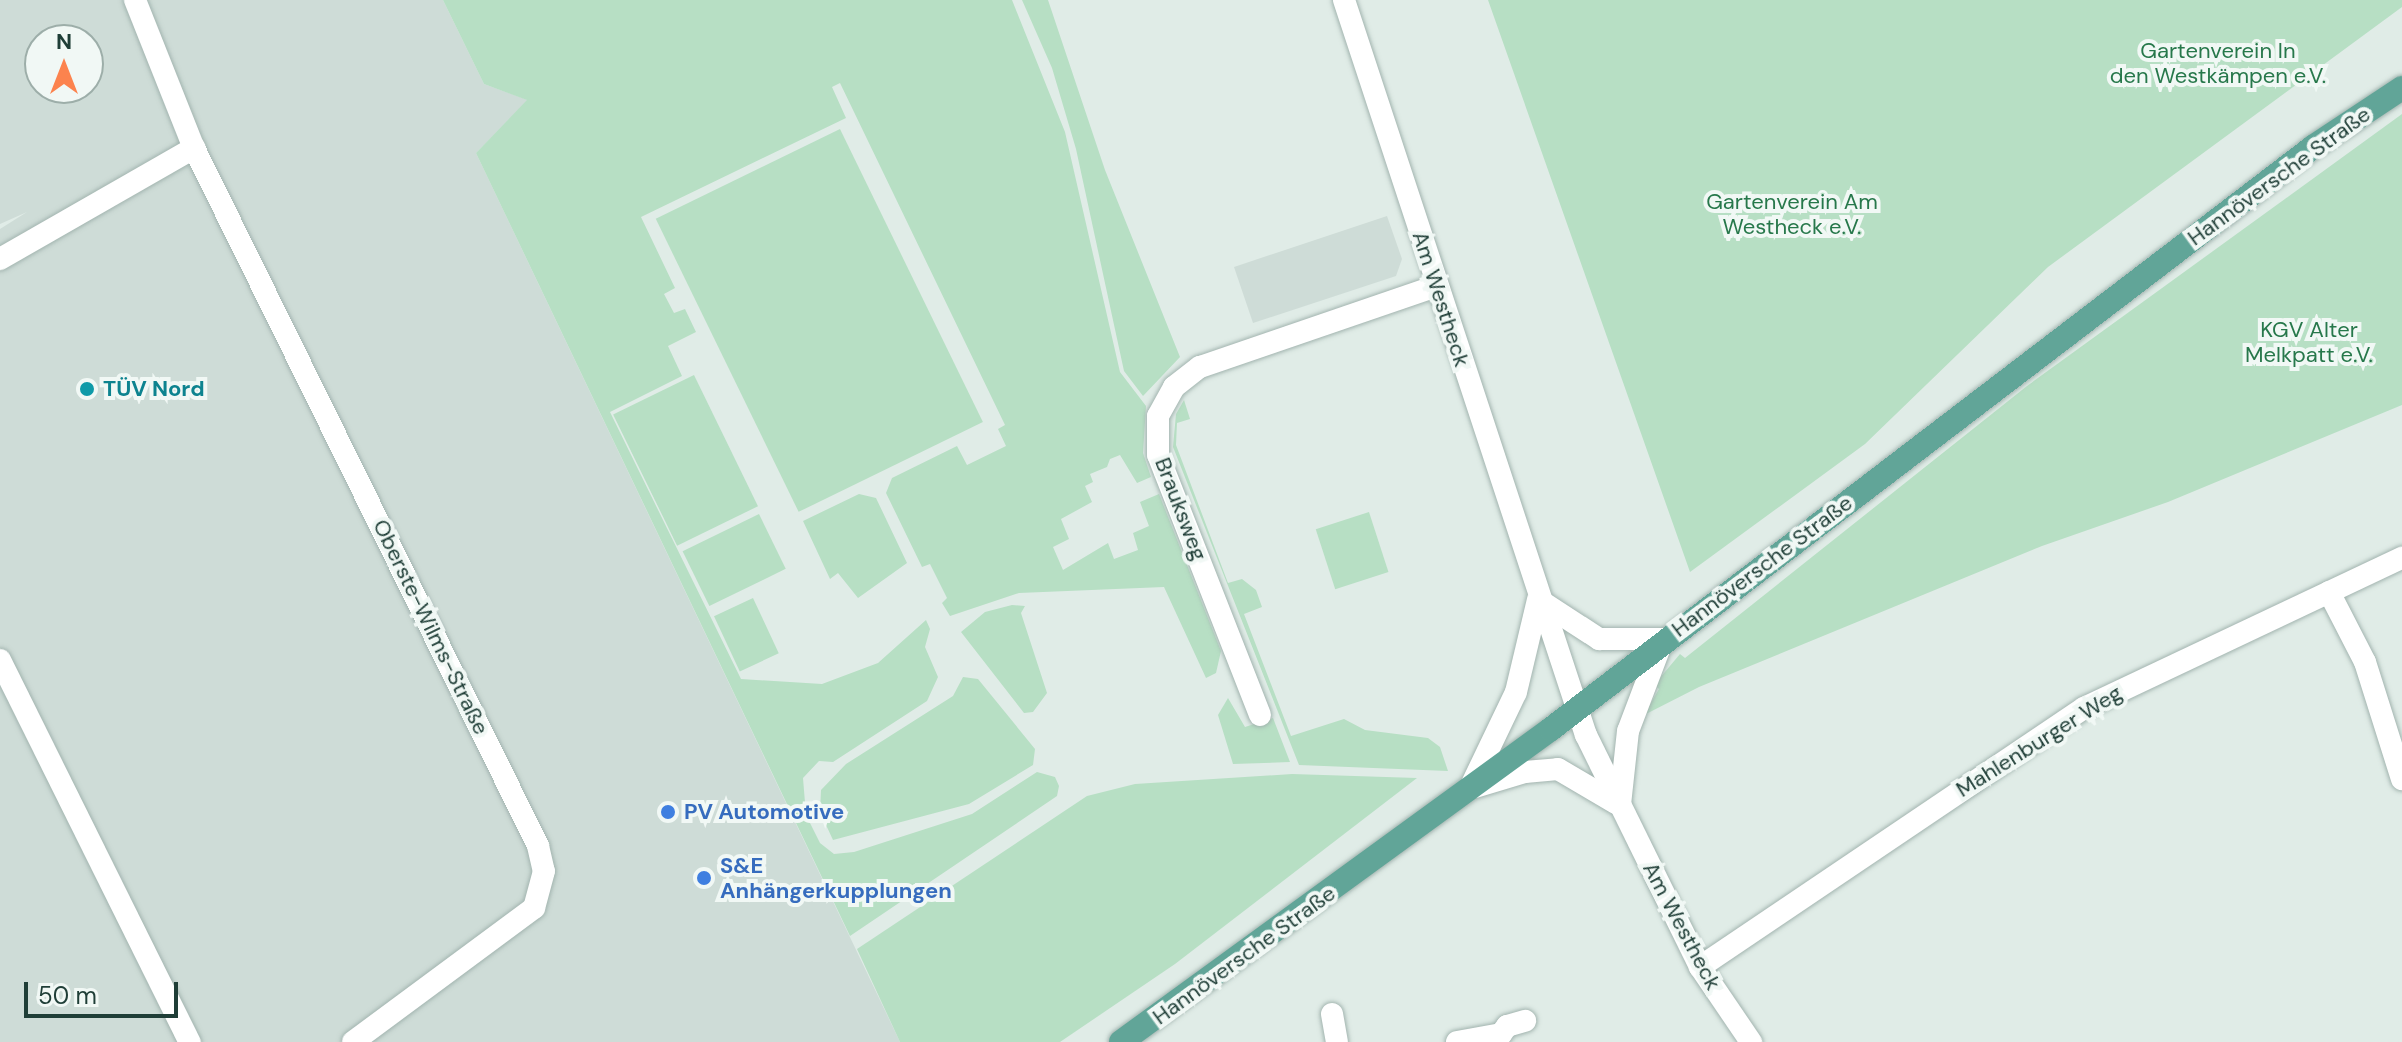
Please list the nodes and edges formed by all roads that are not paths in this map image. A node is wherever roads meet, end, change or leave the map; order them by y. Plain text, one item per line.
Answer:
1 (135, 0) edge
2 (1344, 0) edge
3 (2402, 88) edge
4 (194, 148) junction
5 (0, 259) edge
6 (1436, 286) junction
7 (2402, 558) edge
8 (2329, 592) junction
9 (1538, 599) junction
10 (1663, 639) junction
11 (0, 660) edge
12 (1577, 708) junction
13 (1260, 715) dead end
14 (2402, 779) edge
15 (1470, 788) junction
16 (1620, 806) junction
17 (1700, 967) junction
18 (1332, 1014) dead end
19 (1525, 1021) dead end
20 (190, 1042) edge
21 (353, 1042) edge
22 (1121, 1042) edge
23 (1337, 1042) edge
24 (1457, 1042) edge
25 (1751, 1042) edge

1 - 4 street, Oberste-Wilms-Straße
2 - 6 street, Am Westheck
3 - 10 main road, Hannöversche Straße
4 - 5 street
4 - 21 street, Oberste-Wilms-Straße
6 - 9 street, Am Westheck
6 - 13 street, Brauksweg
7 - 8 street, Mahlenburger Weg
8 - 14 street
8 - 17 street, Mahlenburger Weg
9 - 10 street
9 - 12 street, Am Westheck
9 - 15 street
10 - 12 main road, Hannöversche Straße
10 - 16 street
11 - 20 street
12 - 15 main road, Hannöversche Straße
12 - 16 street, Am Westheck
15 - 16 street, Am Westheck
15 - 22 main road, Hannöversche Straße
16 - 17 street, Am Westheck
17 - 25 street, Am Westheck
18 - 23 street
19 - 24 street

